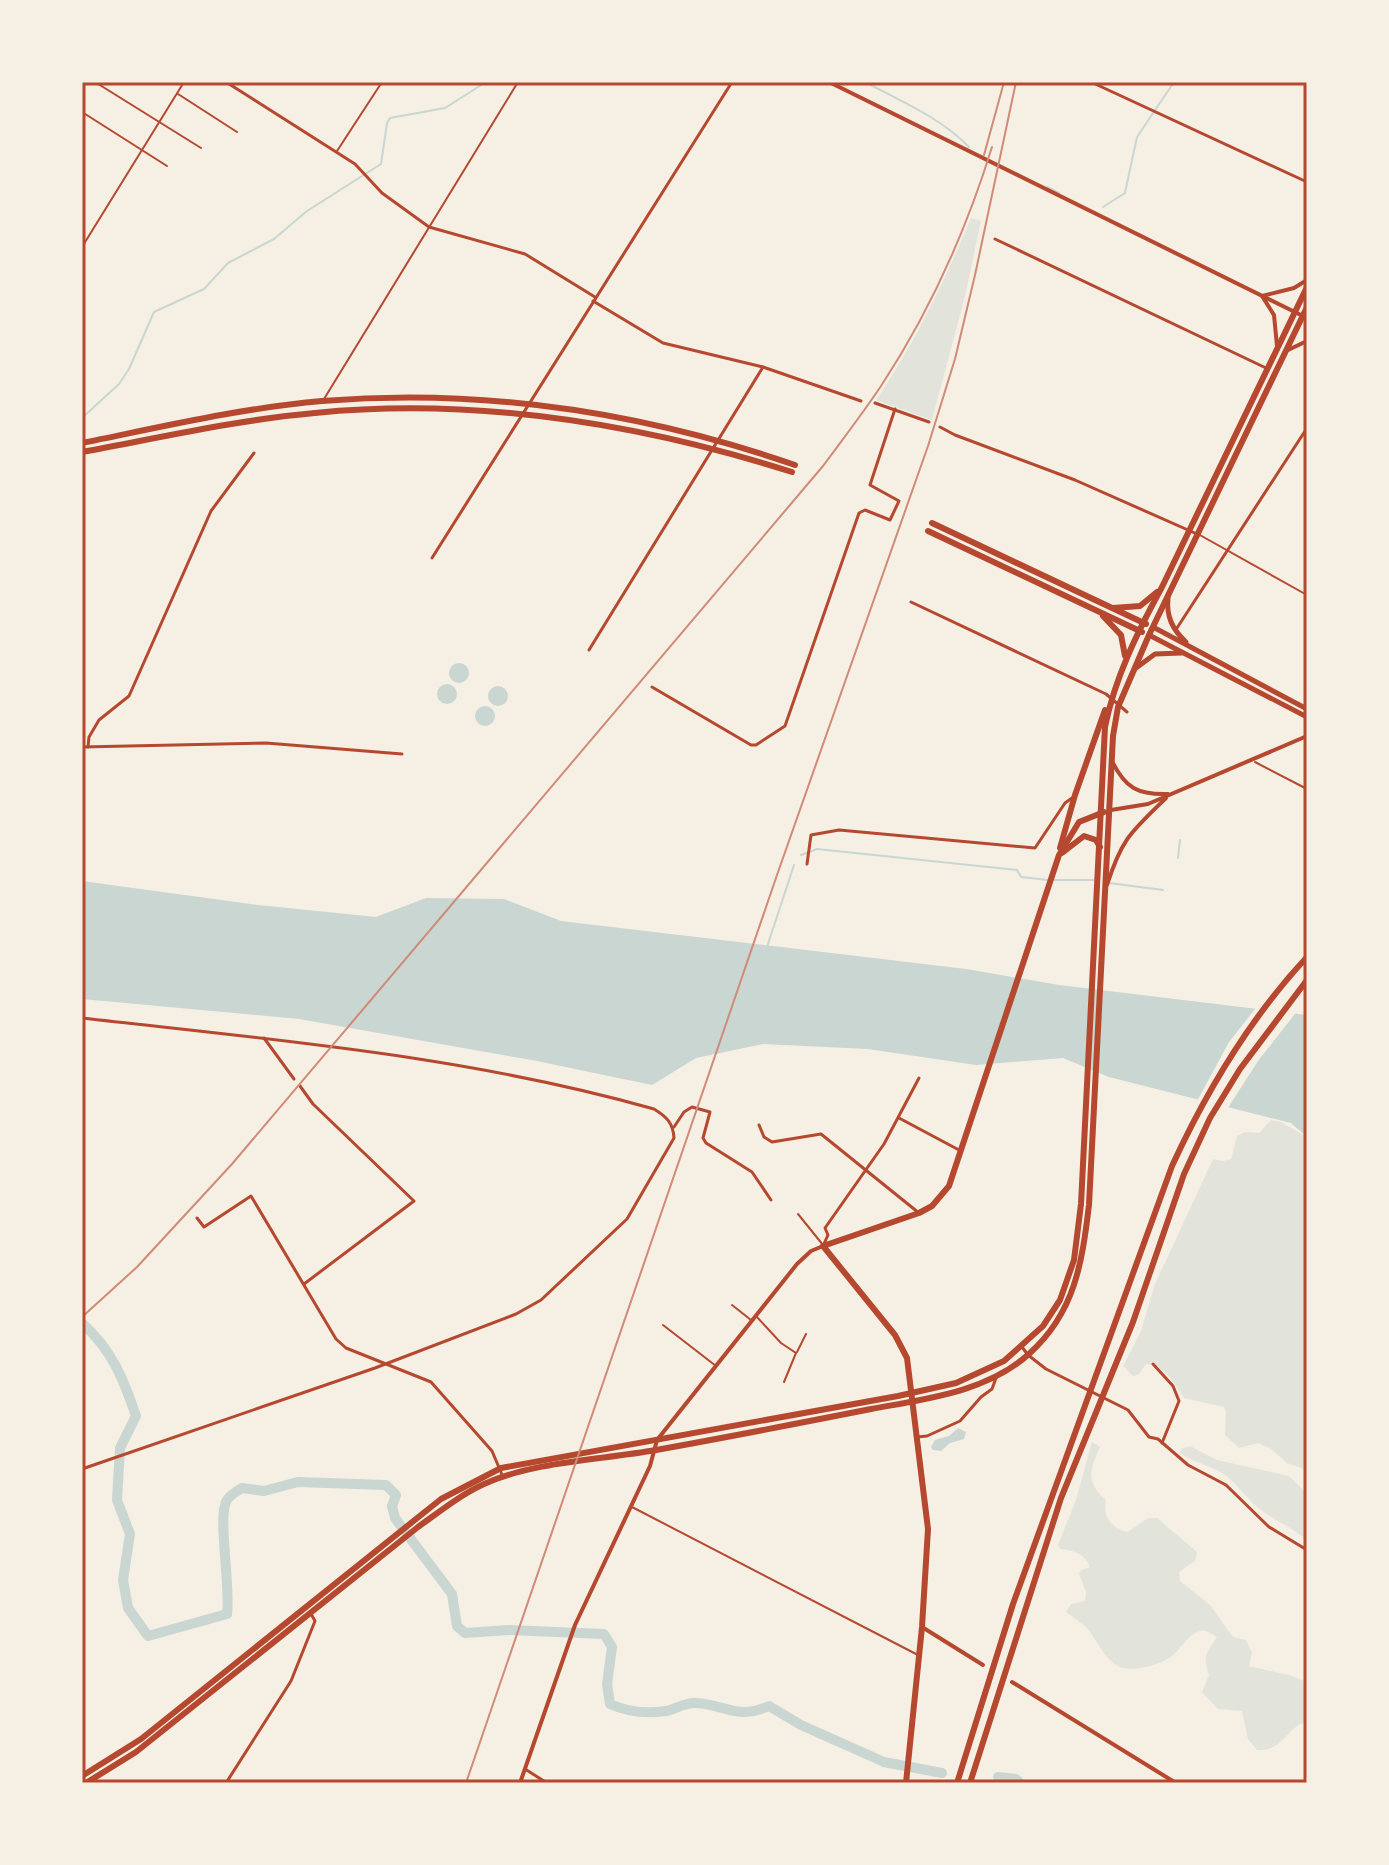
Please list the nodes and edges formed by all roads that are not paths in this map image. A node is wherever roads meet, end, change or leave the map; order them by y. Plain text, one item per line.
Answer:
1 (95, 82) edge
2 (184, 82) edge
3 (226, 82) edge
4 (382, 82) edge
5 (518, 82) edge
6 (732, 82) edge
7 (829, 82) edge
8 (1091, 82) edge
9 (177, 93) junction
10 (82, 112) edge
11 (159, 122) junction
12 (237, 132) dead end
13 (201, 148) dead end
14 (142, 150) junction
15 (336, 152) junction
16 (167, 166) dead end
17 (1307, 182) edge
18 (429, 227) junction
19 (995, 239) dead end
20 (82, 247) edge
21 (1307, 280) edge
22 (1307, 287) edge
23 (1262, 296) junction
24 (594, 299) junction
25 (1307, 307) edge
26 (1295, 312) junction
27 (1305, 317) edge
28 (1307, 341) edge
29 (1277, 348) junction
30 (1286, 351) junction
31 (763, 367) junction
32 (1268, 369) junction
33 (1276, 373) junction
34 (323, 401) junction
35 (861, 401) dead end
36 (532, 402) junction
37 (875, 403) dead end
38 (895, 409) junction
39 (314, 413) junction
40 (524, 413) junction
41 (929, 422) dead end
42 (940, 427) dead end
43 (1307, 428) edge
44 (718, 440) junction
45 (82, 443) edge
46 (713, 449) junction
47 (82, 452) edge
48 (254, 453) dead end
49 (932, 523) dead end
50 (928, 531) dead end
51 (1189, 531) junction
52 (1197, 534) junction
53 (1228, 550) junction
54 (432, 558) dead end
55 (1162, 587) junction
56 (1170, 591) junction
57 (1307, 595) edge
58 (911, 602) dead end
59 (1090, 607) junction
60 (1112, 608) junction
61 (1143, 623) junction
62 (1139, 630) junction
63 (1151, 631) junction
64 (1175, 631) junction
65 (1189, 646) junction
66 (589, 650) dead end
67 (1185, 654) junction
68 (1124, 666) junction
69 (1132, 672) junction
70 (652, 687) dead end
71 (1111, 699) junction
72 (1119, 704) junction
73 (1307, 709) edge
74 (1127, 712) dead end
75 (1307, 717) edge
76 (1307, 736) edge
77 (82, 747) edge
78 (88, 747) junction
79 (402, 754) dead end
80 (1251, 758) junction
81 (1112, 760) junction
82 (1307, 789) edge
83 (1171, 794) junction
84 (1075, 795) junction
85 (1111, 810) junction
86 (1102, 812) junction
87 (1100, 847) junction
88 (1059, 855) junction
89 (807, 864) dead end
90 (1105, 891) junction
91 (1307, 957) edge
92 (1307, 980) edge
93 (82, 1018) edge
94 (264, 1038) junction
95 (919, 1078) dead end
96 (294, 1079) dead end
97 (300, 1086) dead end
98 (899, 1118) junction
99 (759, 1125) dead end
100 (673, 1128) junction
101 (961, 1151) junction
102 (867, 1169) junction
103 (771, 1200) dead end
104 (1084, 1206) junction
105 (919, 1213) junction
106 (798, 1214) dead end
107 (197, 1218) dead end
108 (823, 1246) junction
109 (303, 1284) junction
110 (732, 1305) dead end
111 (754, 1318) junction
112 (663, 1325) dead end
113 (806, 1334) dead end
114 (1022, 1347) junction
115 (796, 1353) junction
116 (1028, 1355) junction
117 (388, 1363) junction
118 (1153, 1364) dead end
119 (716, 1366) junction
120 (996, 1376) junction
121 (784, 1382) dead end
122 (917, 1437) junction
123 (657, 1440) junction
124 (1162, 1443) junction
125 (654, 1451) junction
126 (501, 1468) junction
127 (82, 1469) edge
128 (503, 1477) junction
129 (457, 1495) junction
130 (631, 1507) junction
131 (428, 1514) junction
132 (399, 1537) junction
133 (1307, 1550) edge
134 (305, 1607) junction
135 (311, 1614) junction
136 (922, 1627) junction
137 (919, 1655) junction
138 (983, 1665) dead end
139 (234, 1670) junction
140 (1012, 1682) dead end
141 (525, 1769) junction
142 (94, 1775) junction
143 (82, 1776) edge
144 (86, 1783) edge
145 (226, 1783) edge
146 (520, 1783) edge
147 (547, 1783) edge
148 (906, 1783) edge
149 (957, 1783) edge
150 (970, 1783) edge
151 (1176, 1783) edge

1 - 11 lane
2 - 9 lane
3 - 15 street
4 - 15 lane
5 - 18 lane
6 - 24 street
7 - 23 street
8 - 17 street
9 - 11 lane
9 - 12 lane
10 - 14 lane
11 - 13 lane
11 - 14 lane
14 - 16 lane
14 - 20 lane
15 - 18 street
18 - 24 street
18 - 34 lane
19 - 32 street
21 - 23 street
22 - 26 main road
23 - 26 street
23 - 29 street
24 - 31 street
24 - 36 street
25 - 27 main road
26 - 27 street
26 - 29 main road
27 - 30 main road
28 - 30 street
29 - 32 main road
30 - 33 main road
31 - 35 street
31 - 44 street
32 - 33 street
32 - 51 main road
33 - 52 main road
34 - 36 main road
34 - 39 lane
34 - 45 main road
36 - 40 street
36 - 44 main road
37 - 38 street
38 - 41 street
38 - 70 street
39 - 40 main road
39 - 47 main road
40 - 46 main road
40 - 54 street
42 - 51 street
43 - 53 street
44 - 46 street
44 - 46 main road
46 - 66 street
48 - 78 street
49 - 60 main road
50 - 59 main road
51 - 52 street
51 - 55 main road
52 - 53 lane
52 - 56 main road
53 - 57 lane
53 - 64 street
55 - 60 main road
55 - 61 main road
56 - 63 main road
56 - 64 main road
58 - 71 street
59 - 62 main road
59 - 68 main road
60 - 61 main road
61 - 62 main road
61 - 63 main road
62 - 63 main road
62 - 68 main road
63 - 65 main road
63 - 67 main road
63 - 69 main road
64 - 65 main road
65 - 73 main road
67 - 69 main road
67 - 75 main road
68 - 71 main road
69 - 72 main road
71 - 72 street
71 - 84 main road
71 - 86 main road
72 - 74 street
72 - 81 main road
76 - 80 street
77 - 78 street
78 - 79 street
80 - 82 lane
80 - 83 street
81 - 83 street
81 - 85 main road
83 - 85 street
83 - 90 street
84 - 88 main road
84 - 89 street
85 - 86 main road
85 - 90 main road
86 - 87 main road
86 - 88 main road
87 - 88 main road
87 - 104 main road
88 - 101 main road
90 - 104 main road
91 - 149 main road
92 - 150 main road
93 - 94 street
94 - 96 street
94 - 100 street
95 - 98 street
97 - 109 street
98 - 101 street
98 - 102 street
99 - 102 street
100 - 103 street
100 - 117 street
101 - 105 main road
102 - 105 street
102 - 108 street
104 - 114 main road
104 - 116 main road
105 - 108 main road
106 - 108 lane
107 - 109 street
108 - 111 street
108 - 122 main road
109 - 117 street
110 - 111 lane
111 - 115 lane
111 - 119 street
112 - 119 lane
113 - 115 lane
114 - 116 street
114 - 123 main road
115 - 121 lane
116 - 120 main road
116 - 124 street
117 - 126 street
117 - 127 street
118 - 124 street
119 - 123 street
120 - 122 street
120 - 125 main road
122 - 136 main road
123 - 125 street
123 - 126 main road
124 - 133 street
125 - 128 main road
125 - 130 street
126 - 128 street
126 - 129 main road
128 - 129 main road
129 - 131 main road
130 - 137 lane
130 - 141 street
131 - 132 main road
131 - 132 main road
132 - 134 main road
132 - 135 main road
134 - 135 street
134 - 139 main road
135 - 139 main road
135 - 145 street
136 - 137 main road
136 - 138 street
137 - 148 main road
139 - 142 main road
140 - 151 street
141 - 146 street
141 - 147 street
142 - 143 main road
142 - 144 main road

